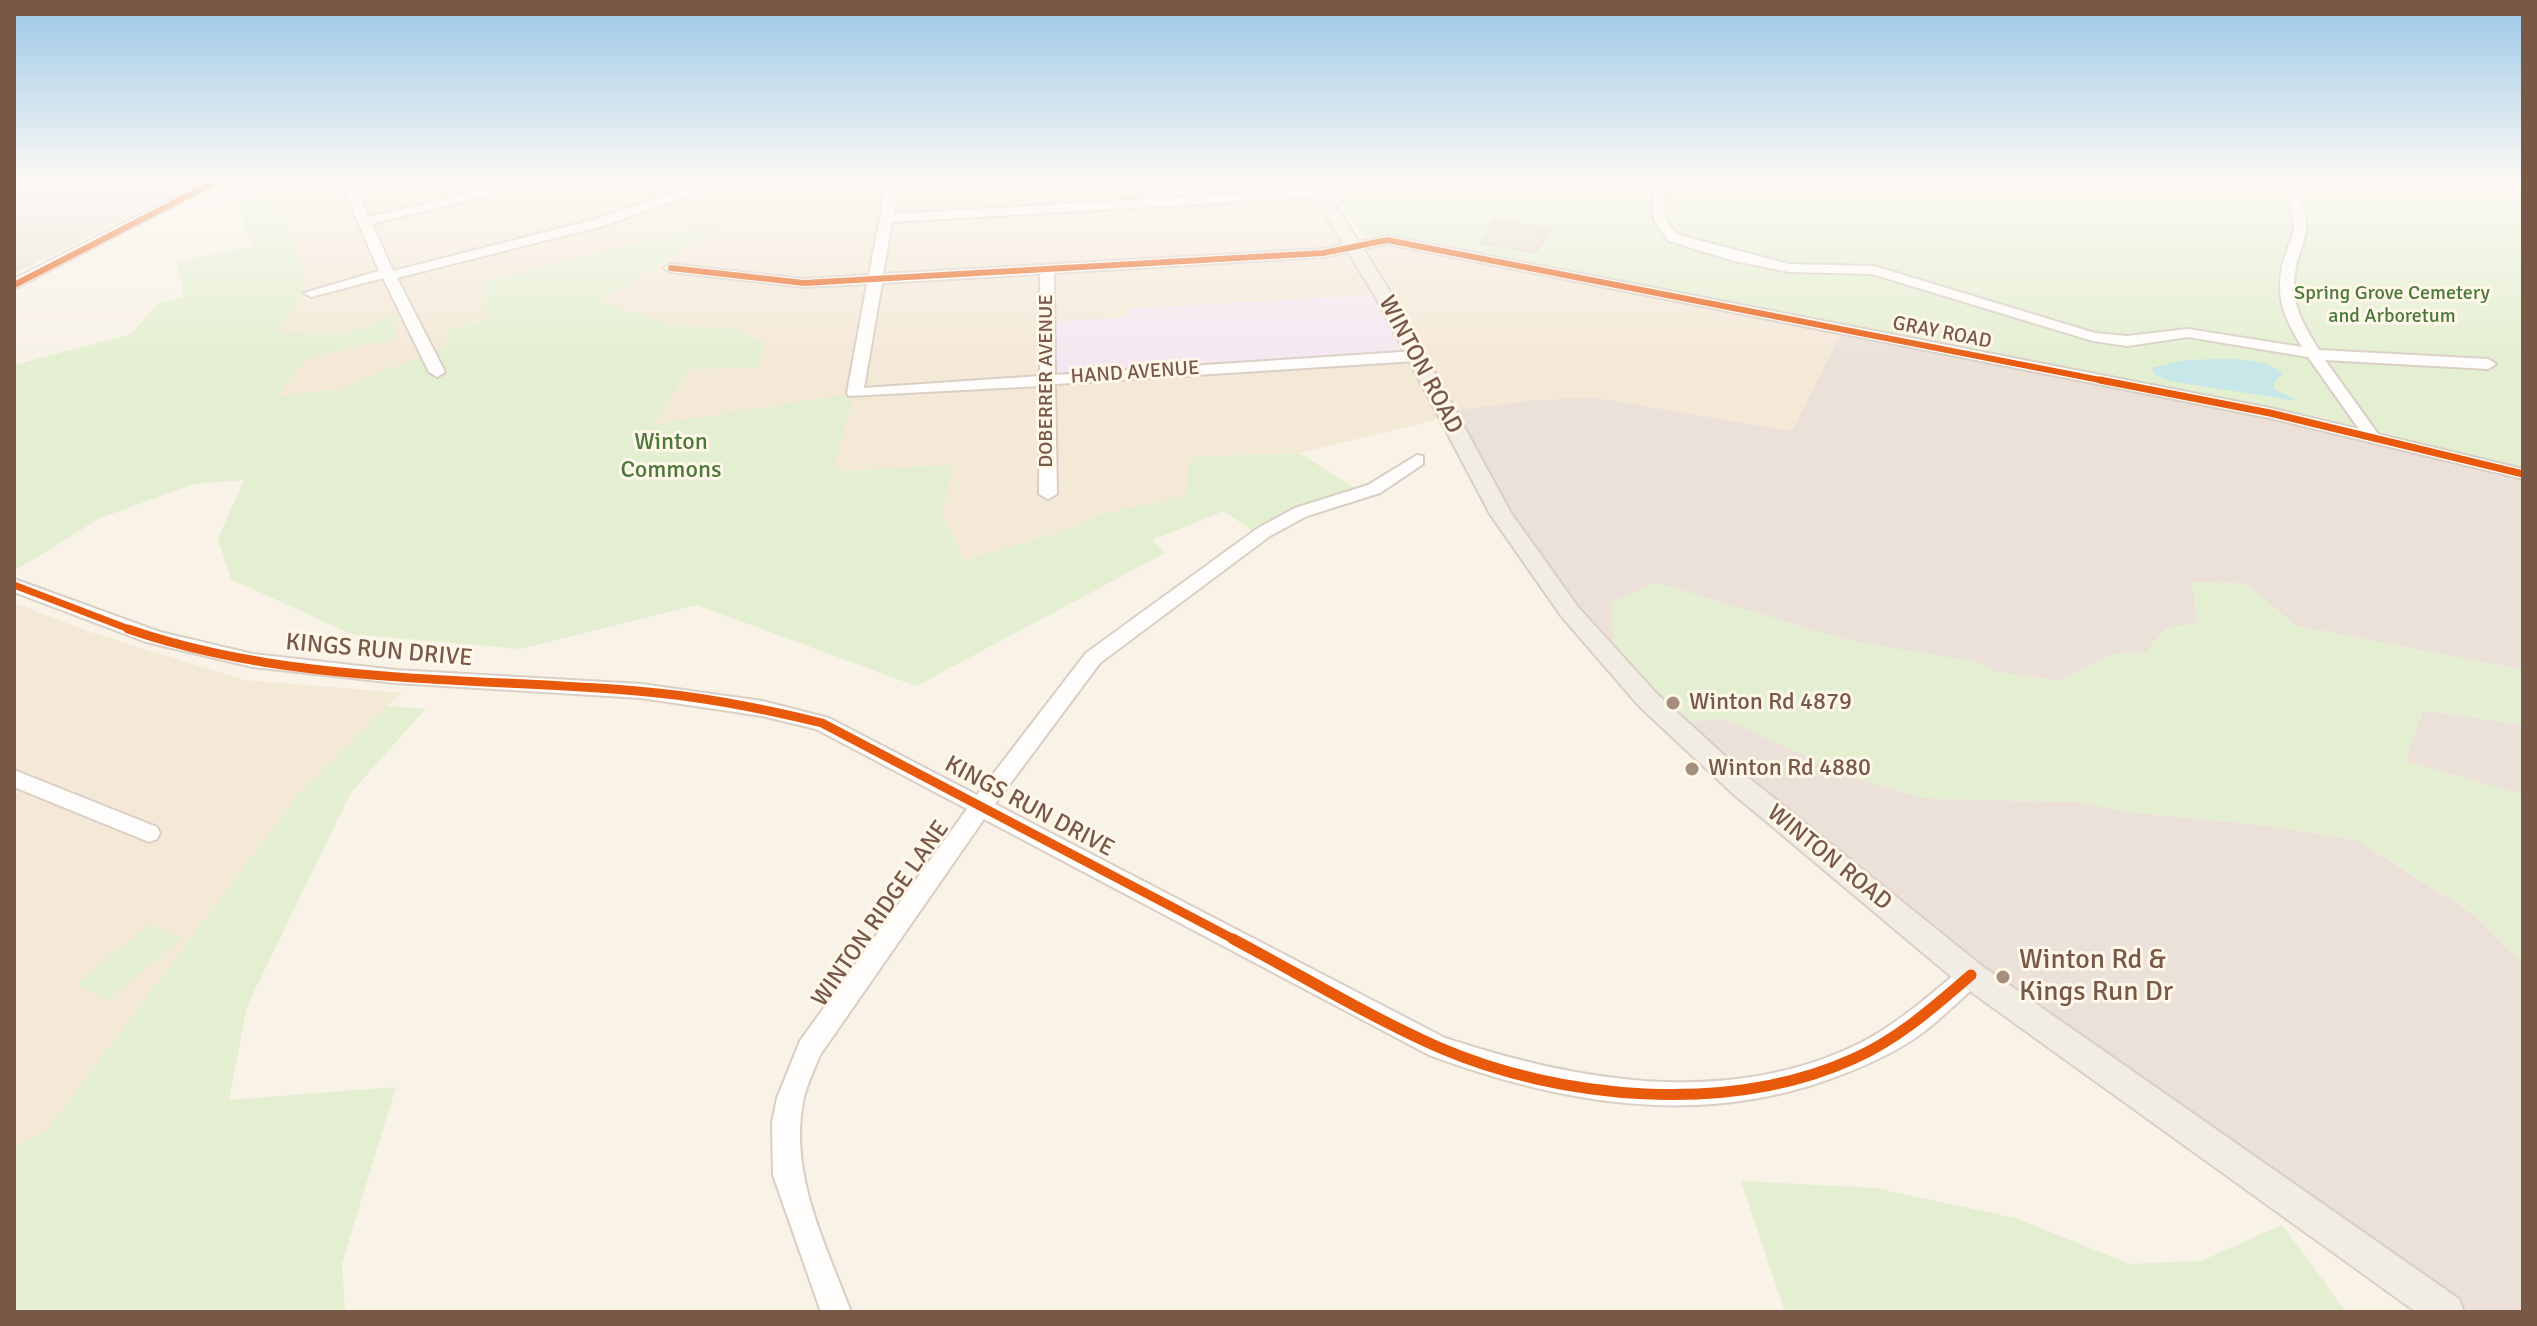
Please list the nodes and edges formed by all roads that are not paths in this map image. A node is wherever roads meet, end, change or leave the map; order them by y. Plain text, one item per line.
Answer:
1 (98, 242) edge
2 (374, 242) edge
3 (521, 242) edge
4 (882, 242) edge
5 (1350, 242) edge
6 (1374, 242) edge
7 (1397, 242) edge
8 (1690, 242) edge
9 (2301, 242) edge
10 (1352, 245) junction
11 (671, 268) dead end
12 (1047, 268) junction
13 (387, 275) junction
14 (875, 279) junction
15 (14, 285) edge
16 (311, 293) dead end
17 (2315, 354) junction
18 (1416, 356) junction
19 (2488, 364) dead end
20 (437, 372) dead end
21 (1048, 379) junction
22 (2370, 434) junction
23 (1417, 460) dead end
24 (2523, 474) edge
25 (1048, 494) dead end
26 (14, 585) edge
27 (14, 778) edge
28 (982, 805) junction
29 (149, 833) dead end
30 (1971, 975) junction
31 (836, 1312) edge
32 (2446, 1312) edge

1 - 15 street
2 - 13 street
3 - 13 street
4 - 14 street
5 - 10 main road, WINTON ROAD
6 - 10 street, GRAY ROAD
7 - 22 street, GRAY ROAD
8 - 17 street
9 - 17 street
10 - 12 street, GRAY ROAD
10 - 18 main road, WINTON ROAD
11 - 14 street, GRAY ROAD
12 - 14 street, GRAY ROAD
12 - 21 street, DOBERRER AVENUE
13 - 16 street
13 - 20 street
14 - 21 street, HAND AVENUE
17 - 19 street
17 - 22 street
18 - 21 street, HAND AVENUE
18 - 30 main road, WINTON ROAD
21 - 25 street, DOBERRER AVENUE
22 - 24 street, GRAY ROAD
23 - 28 street, WINTON RIDGE LANE
26 - 28 street, KINGS RUN DRIVE
27 - 29 street
28 - 30 street, KINGS RUN DRIVE
28 - 31 street, WINTON RIDGE LANE
30 - 32 main road, WINTON ROAD

